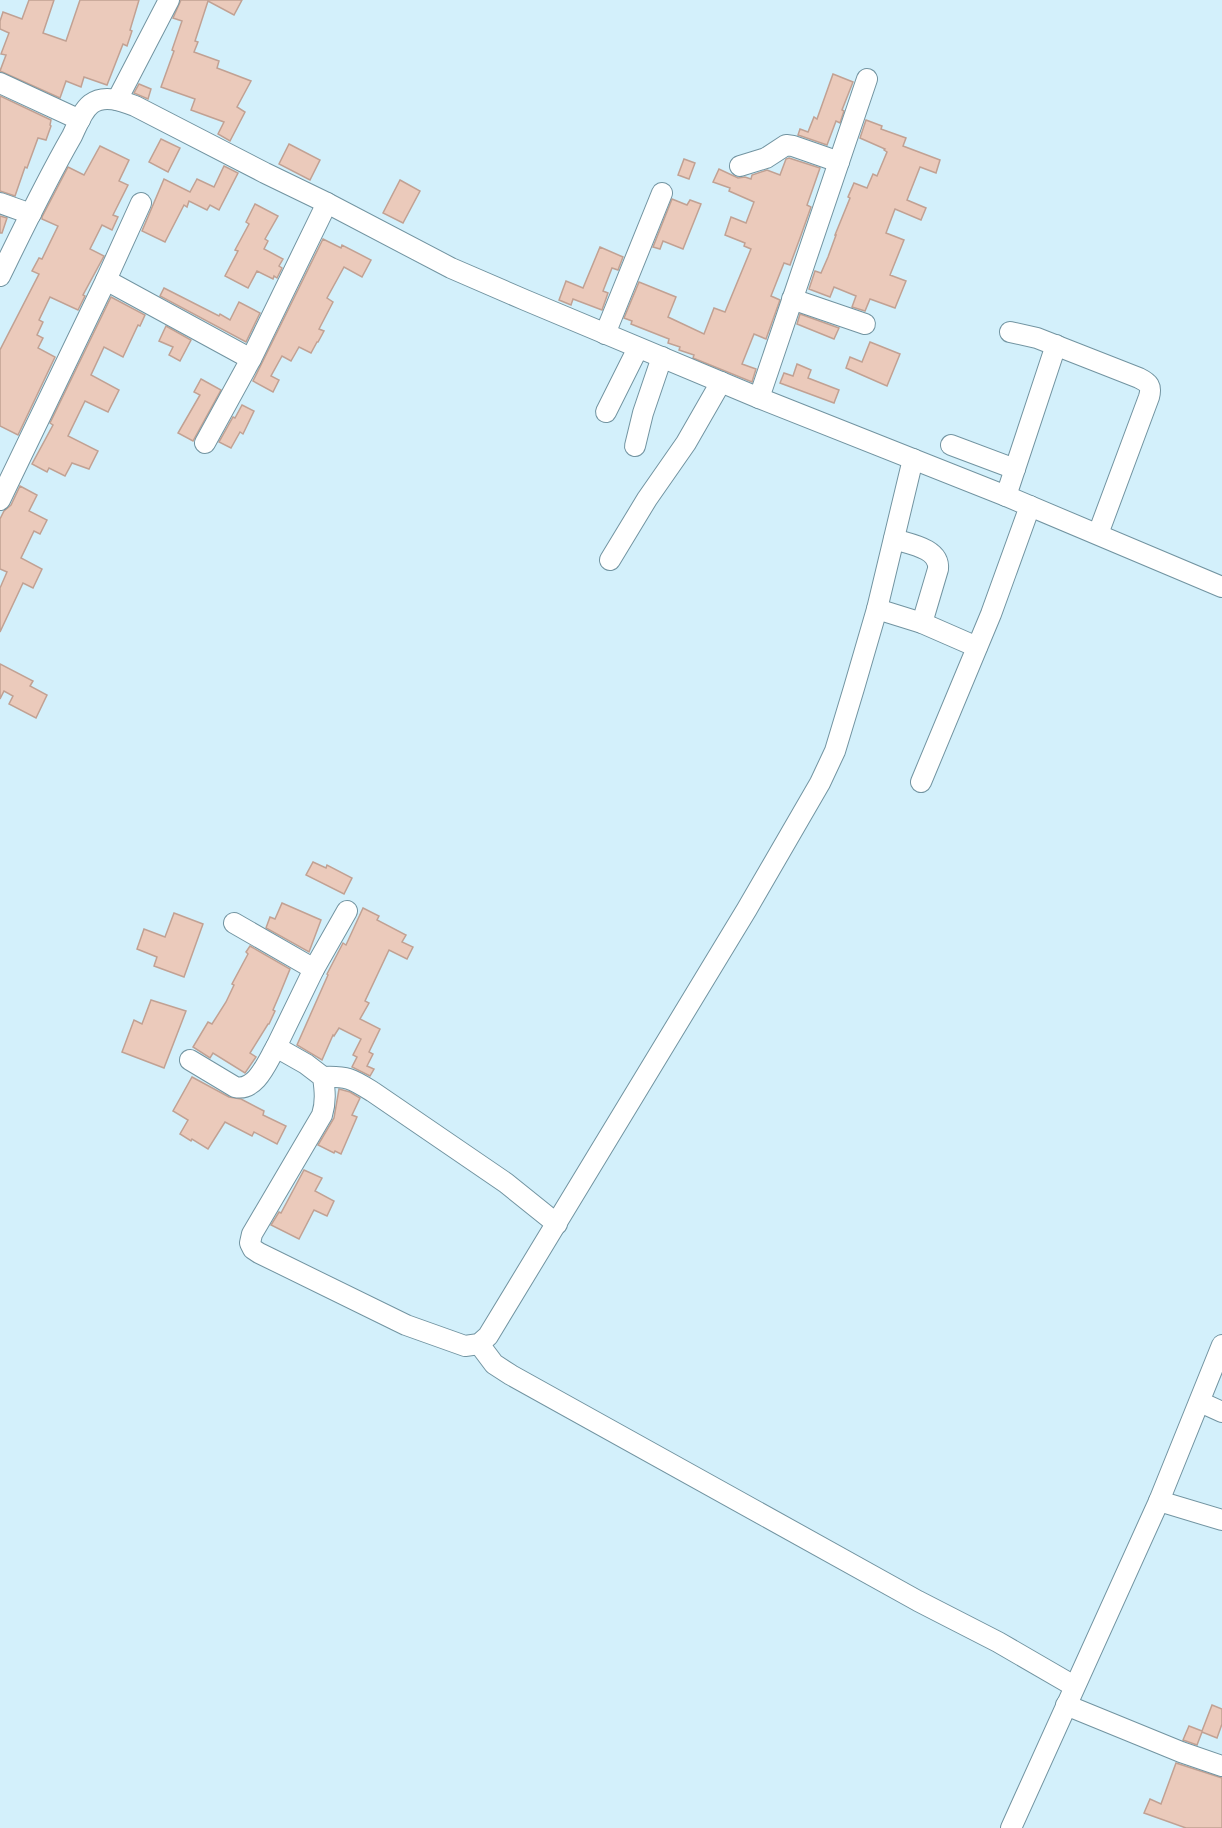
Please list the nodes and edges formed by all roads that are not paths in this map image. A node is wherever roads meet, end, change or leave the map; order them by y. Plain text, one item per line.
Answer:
1 (169, 0) edge
2 (867, 79) dead end
3 (0, 83) edge
4 (117, 100) junction
5 (80, 120) junction
6 (838, 162) junction
7 (740, 166) dead end
8 (662, 193) dead end
9 (0, 203) edge
10 (141, 203) dead end
11 (327, 203) junction
12 (31, 214) junction
13 (0, 276) edge
14 (106, 280) junction
15 (792, 299) junction
16 (865, 324) dead end
17 (1010, 332) dead end
18 (605, 334) junction
19 (1056, 345) junction
20 (638, 348) junction
21 (662, 357) junction
22 (251, 359) junction
23 (721, 382) junction
24 (759, 398) junction
25 (606, 412) dead end
26 (206, 443) dead end
27 (951, 445) dead end
28 (635, 446) dead end
29 (913, 459) junction
30 (7, 468) edge
31 (1015, 469) junction
32 (1006, 496) junction
33 (0, 500) edge
34 (1030, 506) junction
35 (1098, 534) junction
36 (894, 539) junction
37 (610, 560) dead end
38 (1222, 587) edge
39 (877, 609) junction
40 (922, 623) junction
41 (977, 647) junction
42 (921, 782) dead end
43 (347, 910) dead end
44 (234, 923) dead end
45 (314, 969) junction
46 (276, 1047) junction
47 (190, 1060) dead end
48 (323, 1077) junction
49 (557, 1224) junction
50 (479, 1344) junction
51 (1222, 1345) edge
52 (1200, 1402) junction
53 (1222, 1412) edge
54 (1159, 1501) junction
55 (1222, 1520) edge
56 (1074, 1686) junction
57 (1066, 1705) junction
58 (1222, 1766) edge
59 (1011, 1828) edge

1 - 4 street
2 - 6 street
3 - 5 street
4 - 5 street
4 - 11 street
5 - 12 street
6 - 7 street
6 - 15 street
8 - 18 street
9 - 12 street
10 - 14 street
11 - 18 street
11 - 22 street
12 - 13 street
14 - 22 street
14 - 30 street
15 - 16 street
15 - 24 street
17 - 19 street
18 - 20 street
19 - 31 street
19 - 35 street
20 - 21 street
20 - 25 street
21 - 23 street
21 - 28 street
22 - 26 street
23 - 24 street
23 - 37 street
24 - 29 street
27 - 31 street
29 - 32 street
29 - 36 street
30 - 33 street
31 - 32 street
32 - 34 street
34 - 35 street
34 - 41 street
35 - 38 street
36 - 39 street
36 - 40 street
39 - 40 street
39 - 49 street
40 - 41 street
41 - 42 street
43 - 45 street
44 - 45 street
45 - 46 street
46 - 47 street
46 - 48 street
48 - 49 street
48 - 50 street
49 - 50 street
50 - 56 street
51 - 52 street
52 - 53 street
52 - 54 street
54 - 55 street
54 - 56 street
56 - 57 street
57 - 58 street
57 - 59 street

